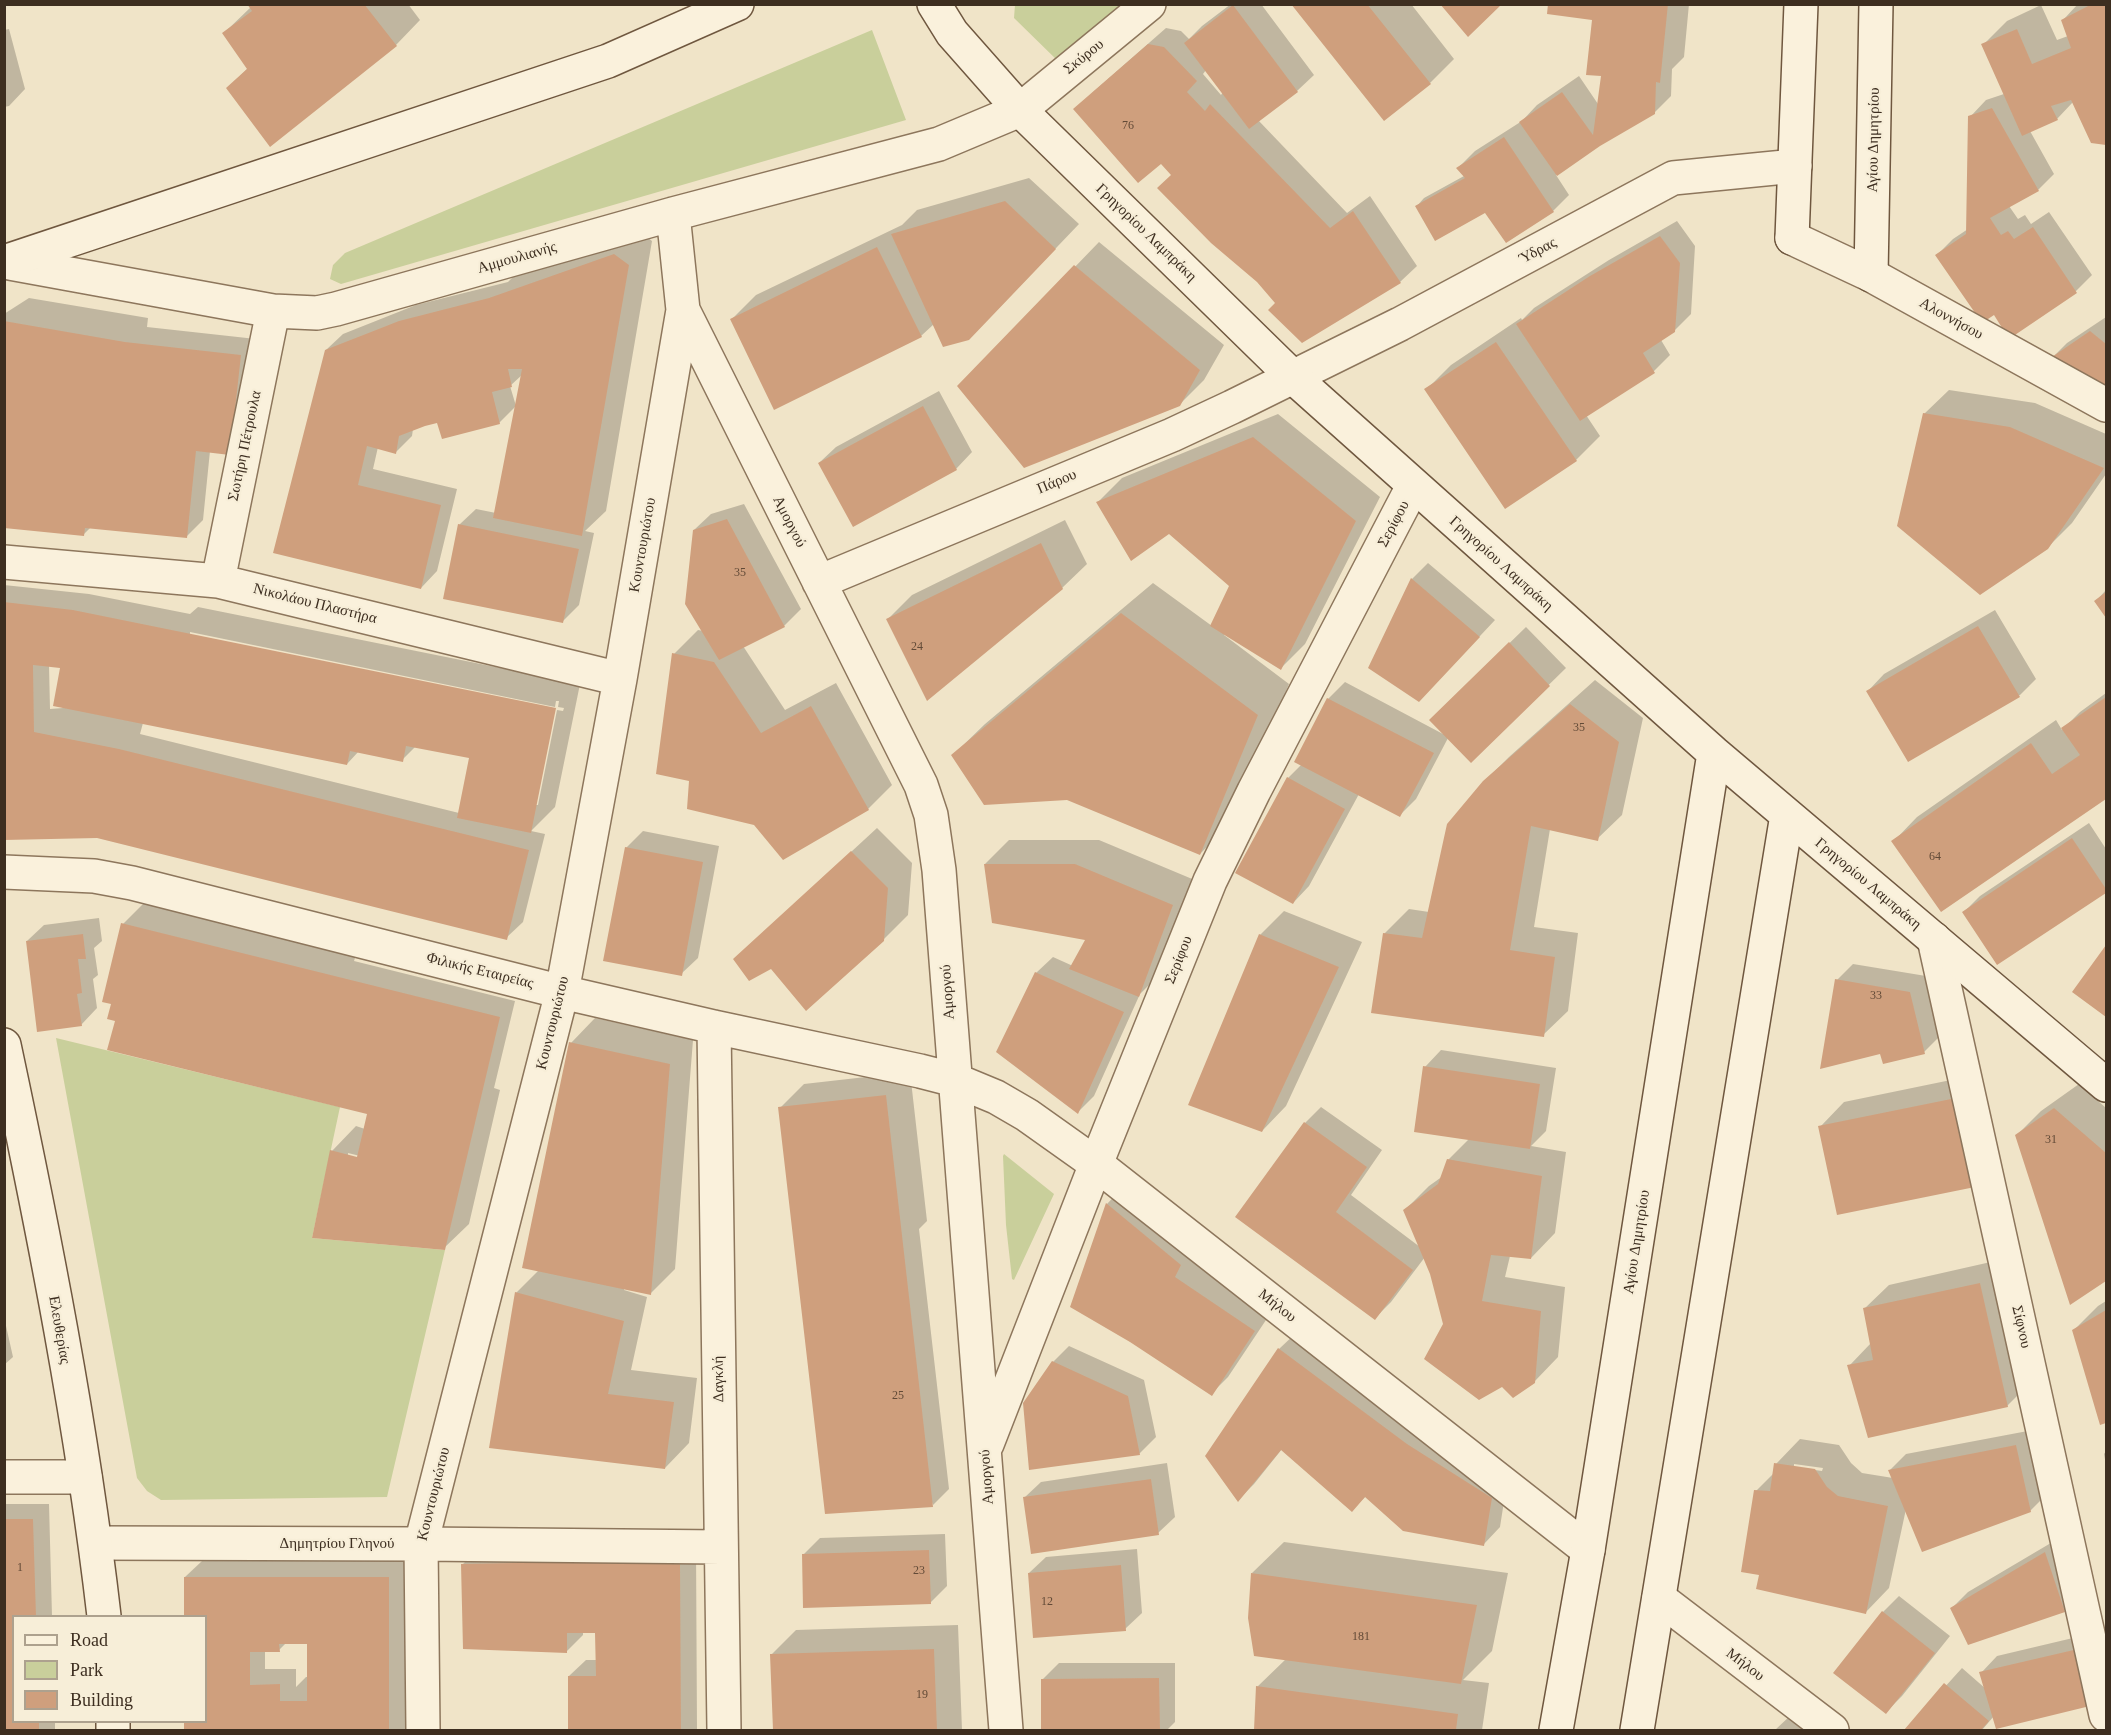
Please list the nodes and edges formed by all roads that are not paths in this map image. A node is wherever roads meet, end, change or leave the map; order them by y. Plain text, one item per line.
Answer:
1 (737, 4) edge
2 (934, 4) edge
3 (1149, 4) edge
4 (1801, 4) edge
5 (1876, 4) edge
6 (1020, 110) junction
7 (1795, 166) junction
8 (673, 214) junction
9 (4, 262) edge
10 (1871, 275) junction
11 (683, 310) junction
12 (273, 311) junction
13 (1293, 377) junction
14 (2106, 405) edge
15 (1413, 486) junction
16 (4, 562) edge
17 (218, 580) junction
18 (819, 582) junction
19 (621, 679) junction
20 (1714, 753) junction
21 (1787, 815) junction
22 (4, 872) edge
23 (1934, 939) junction
24 (562, 992) junction
25 (714, 1027) junction
26 (4, 1045) edge
27 (955, 1080) junction
28 (2106, 1085) edge
29 (1096, 1164) junction
30 (985, 1451) junction
31 (4, 1477) edge
32 (85, 1478) junction
33 (96, 1543) junction
34 (421, 1544) junction
35 (722, 1547) junction
36 (1588, 1550) junction
37 (1659, 1598) junction
38 (104, 1615) edge
39 (2106, 1715) edge
40 (423, 1731) edge
41 (724, 1731) edge
42 (1006, 1731) edge
43 (1556, 1731) edge
44 (1637, 1731) edge
45 (1832, 1731) edge

1 - 9 street, Αμμουλιανής
2 - 6 street, Γρηγορίου Λαμπράκη
3 - 6 street, Σκύρου
4 - 7 street
5 - 10 street, Αγίου Δημητρίου
6 - 8 street, Αμμουλιανής
6 - 13 street, Γρηγορίου Λαμπράκη
7 - 10 street, Αλοννήσου
7 - 13 street, Ύδρας
8 - 11 street
8 - 12 street, Αμμουλιανής
9 - 12 street, Αμμουλιανής
10 - 14 street, Αλοννήσου
11 - 18 street, Αμοργού
11 - 19 street, Κουντουριώτου
12 - 17 street, Σωτήρη Πέτρουλα
13 - 15 street, Γρηγορίου Λαμπράκη
13 - 18 street, Πάρου
15 - 20 street, Γρηγορίου Λαμπράκη
15 - 29 street, Σερίφου
16 - 17 street, Νικολάου Πλαστήρα
17 - 19 street, Νικολάου Πλαστήρα
18 - 27 street, Αμοργού
19 - 24 street, Κουντουριώτου
20 - 21 street, Γρηγορίου Λαμπράκη
20 - 36 street, Αγίου Δημητρίου
21 - 23 street, Γρηγορίου Λαμπράκη
21 - 37 street
22 - 24 street, Φιλικής Εταιρείας
23 - 28 street, Γρηγορίου Λαμπράκη
23 - 39 street, Σίφνου
24 - 25 street, Φιλικής Εταιρείας
24 - 34 street, Κουντουριώτου
25 - 27 street, Φιλικής Εταιρείας
25 - 35 street, Δαγκλή
26 - 32 street, Ελευθερίας
27 - 29 street, Μήλου
27 - 30 street, Αμοργού
29 - 30 street, Σερίφου
29 - 36 street, Μήλου
30 - 42 street, Αμοργού
31 - 32 street
32 - 33 street, Ελευθερίας
33 - 34 street, Δημητρίου Γληνού
33 - 38 street, Ελευθερίας
34 - 35 street, Δημητρίου Γληνού
34 - 40 street, Κουντουριώτου
35 - 41 street, Δαγκλή
36 - 43 street, Αγίου Δημητρίου
37 - 44 street
37 - 45 street, Μήλου

